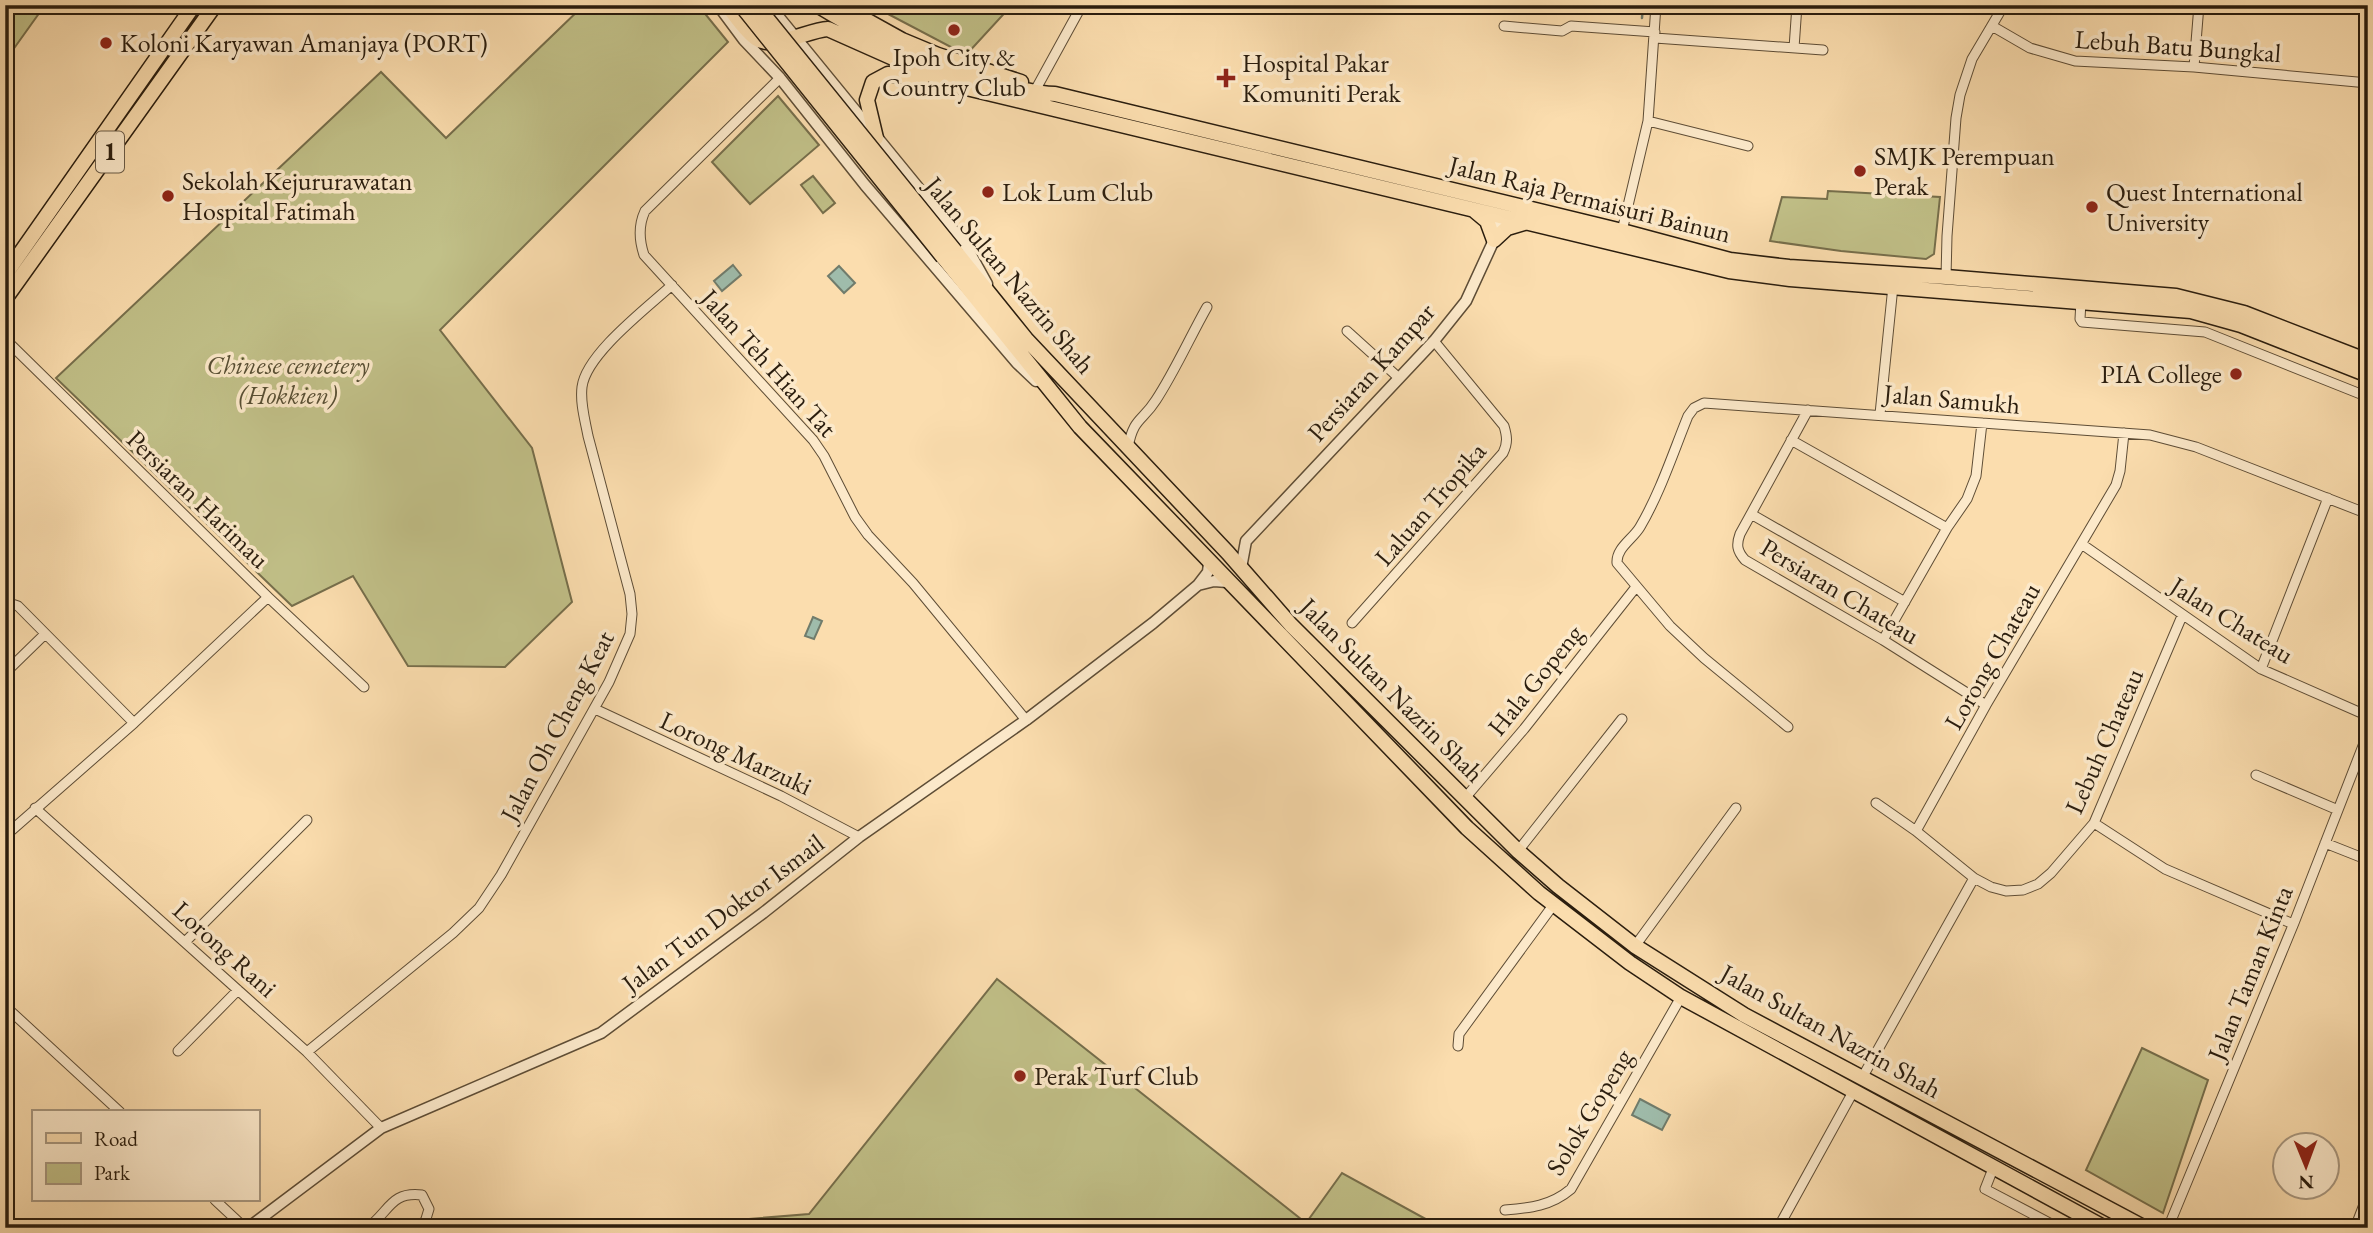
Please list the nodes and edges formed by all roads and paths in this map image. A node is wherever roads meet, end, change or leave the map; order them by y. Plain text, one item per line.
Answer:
1 (194, 5) edge
2 (215, 5) edge
3 (718, 5) edge
4 (727, 5) edge
5 (741, 5) edge
6 (756, 5) edge
7 (769, 5) edge
8 (817, 5) edge
9 (839, 5) edge
10 (1082, 5) edge
11 (1656, 5) edge
12 (1797, 5) edge
13 (2004, 5) edge
14 (2199, 5) edge
15 (1504, 26) dead end
16 (1992, 26) junction
17 (1655, 35) junction
18 (796, 37) junction
19 (1794, 48) junction
20 (1823, 50) dead end
21 (2194, 67) junction
22 (780, 78) junction
23 (2368, 83) edge
24 (954, 85) junction
25 (1037, 87) junction
26 (1055, 94) junction
27 (1648, 121) junction
28 (876, 138) junction
29 (1748, 146) dead end
30 (1483, 198) junction
31 (1472, 209) junction
32 (1500, 215) junction
33 (1528, 216) junction
34 (1622, 232) junction
35 (1494, 240) junction
36 (949, 254) junction
37 (5, 275) edge
38 (1946, 277) junction
39 (672, 285) junction
40 (1893, 286) junction
41 (1988, 294) junction
42 (5, 299) edge
43 (996, 299) junction
44 (2081, 301) junction
45 (1207, 307) dead end
46 (2165, 308) junction
47 (2163, 328) junction
48 (1347, 331) dead end
49 (5, 340) edge
50 (1434, 341) junction
51 (2368, 361) edge
52 (2368, 375) edge
53 (1399, 378) junction
54 (2368, 397) edge
55 (1058, 402) junction
56 (1808, 410) junction
57 (1880, 414) junction
58 (1982, 423) junction
59 (2124, 433) junction
60 (1791, 440) junction
61 (1128, 447) junction
62 (2328, 498) junction
63 (1751, 513) junction
64 (2368, 514) edge
65 (1947, 528) junction
66 (1246, 541) junction
67 (1218, 542) junction
68 (2083, 545) junction
69 (1209, 563) junction
70 (1241, 568) junction
71 (1227, 582) junction
72 (1198, 585) junction
73 (1636, 587) junction
74 (268, 597) junction
75 (1905, 602) junction
76 (5, 605) edge
77 (2182, 616) junction
78 (1352, 623) dead end
79 (46, 634) junction
80 (1884, 640) junction
81 (2261, 670) junction
82 (5, 673) edge
83 (364, 687) dead end
84 (1986, 705) junction
85 (595, 709) junction
86 (2368, 716) edge
87 (1622, 719) dead end
88 (1026, 720) junction
89 (134, 723) junction
90 (1788, 727) dead end
91 (2368, 733) edge
92 (2256, 775) dead end
93 (1465, 799) junction
94 (1875, 803) dead end
95 (35, 807) junction
96 (1736, 808) dead end
97 (2338, 810) junction
98 (307, 820) dead end
99 (2094, 823) junction
100 (1916, 831) junction
101 (5, 836) edge
102 (859, 837) junction
103 (2325, 843) junction
104 (1518, 851) junction
105 (2368, 860) edge
106 (1974, 878) junction
107 (1554, 904) junction
108 (2293, 924) junction
109 (186, 941) junction
110 (1635, 946) junction
111 (238, 990) junction
112 (1681, 997) junction
113 (5, 1006) edge
114 (1458, 1046) dead end
115 (178, 1051) dead end
116 (307, 1052) junction
117 (1862, 1078) junction
118 (1853, 1093) junction
119 (118, 1110) edge
120 (381, 1128) junction
121 (1994, 1166) junction
122 (2368, 1195) edge
123 (218, 1202) edge
124 (1505, 1210) dead end
125 (370, 1225) edge
126 (252, 1226) edge
127 (1779, 1228) edge
128 (2059, 1228) edge
129 (2105, 1228) edge
130 (2145, 1228) edge
131 (2168, 1228) edge
132 (2355, 1228) edge

1 - 37 main road, 1
2 - 42 main road, 1
3 - 22 street
4 - 18 main road, Jalan Raja Permaisuri Bainun
5 - 36 main road, Jalan Sultan Nazrin Shah, bridge
6 - 36 main road, Jalan Sultan Nazrin Shah, bridge
7 - 18 street
8 - 26 main road, Jalan Raja Permaisuri Bainun
9 - 25 main road
10 - 25 street
11 - 17 street
12 - 19 street
13 - 16 street
14 - 21 street
15 - 17 street
16 - 21 street, Lebuh Batu Bungkal
16 - 38 street
17 - 19 street
17 - 27 street
18 - 24 main road, Jalan Raja Permaisuri Bainun
18 - 28 street
19 - 20 street
21 - 23 street, Lebuh Batu Bungkal
22 - 39 street, Jalan Teh Hian Tat
22 - 55 street
24 - 28 main road
24 - 31 main road, Jalan Raja Permaisuri Bainun
25 - 26 main road
26 - 30 main road, Jalan Raja Permaisuri Bainun
27 - 29 street
27 - 34 street
28 - 43 street
30 - 32 main road
30 - 33 main road, Jalan Raja Permaisuri Bainun
31 - 32 main road, Jalan Raja Permaisuri Bainun
31 - 35 main road
32 - 33 main road, Jalan Raja Permaisuri Bainun
32 - 35 street, Persiaran Kampar
33 - 34 main road, Jalan Raja Permaisuri Bainun
33 - 35 main road
33 - 40 main road, Jalan Raja Permaisuri Bainun
34 - 38 main road, Jalan Raja Permaisuri Bainun
35 - 50 street, Persiaran Kampar
36 - 43 main road, Jalan Sultan Nazrin Shah
36 - 55 main road, Jalan Sultan Nazrin Shah
38 - 41 main road
38 - 51 main road, Jalan Raja Permaisuri Bainun
39 - 85 street, Jalan Oh Cheng Keat
39 - 88 street, Jalan Teh Hian Tat
40 - 41 main road, Jalan Raja Permaisuri Bainun
40 - 57 street
41 - 44 main road, Jalan Raja Permaisuri Bainun
43 - 61 main road, Jalan Sultan Nazrin Shah
44 - 46 main road, Jalan Raja Permaisuri Bainun
44 - 47 street
45 - 61 street
46 - 47 street
46 - 52 main road, Jalan Raja Permaisuri Bainun
47 - 54 street
48 - 53 street
49 - 74 street, Persiaran Harimau
50 - 53 street, Persiaran Kampar
50 - 78 street, Laluan Tropika
53 - 66 street, Persiaran Kampar
55 - 69 main road, Jalan Sultan Nazrin Shah
56 - 57 street, Jalan Samukh
56 - 60 street, Persiaran Chateau
56 - 73 street, Jalan Samukh
57 - 58 street, Jalan Samukh
58 - 59 street, Jalan Samukh
58 - 65 street
59 - 62 street, Jalan Samukh
59 - 68 street, Lorong Chateau
60 - 63 street, Persiaran Chateau
60 - 65 street
61 - 67 main road, Jalan Sultan Nazrin Shah
62 - 64 street, Jalan Samukh
62 - 81 street
63 - 75 street
63 - 80 street, Persiaran Chateau
65 - 75 street
66 - 67 street
66 - 70 street
67 - 70 main road, Jalan Sultan Nazrin Shah
68 - 77 street, Jalan Chateau
68 - 84 street, Lorong Chateau
69 - 71 main road, Jalan Sultan Nazrin Shah
69 - 72 street, Jalan Tun Doktor Ismail
70 - 93 main road, Jalan Sultan Nazrin Shah
71 - 72 street
71 - 107 main road, Jalan Sultan Nazrin Shah
72 - 88 street, Jalan Tun Doktor Ismail
73 - 90 street
73 - 93 street, Hala Gopeng
74 - 83 street, Persiaran Harimau
74 - 89 street
75 - 80 street
76 - 79 street
77 - 81 street, Jalan Chateau
77 - 99 street, Lebuh Chateau
79 - 82 street
79 - 89 street
80 - 84 street, Persiaran Chateau
81 - 86 street, Jalan Chateau
84 - 100 street, Lorong Chateau
85 - 102 street, Lorong Marzuki
85 - 116 street, Jalan Oh Cheng Keat
87 - 104 street
88 - 102 street, Jalan Tun Doktor Ismail
89 - 95 street
91 - 97 street, Jalan Taman Kinta
92 - 97 street
93 - 104 main road, Jalan Sultan Nazrin Shah
94 - 100 street
95 - 101 street
95 - 109 street, Lorong Rani
96 - 110 street
97 - 103 street, Jalan Taman Kinta
98 - 109 street
99 - 106 street, Lebuh Chateau
99 - 108 street
100 - 106 street
102 - 120 street, Jalan Tun Doktor Ismail
103 - 105 street
103 - 108 street, Jalan Taman Kinta
104 - 110 main road, Jalan Sultan Nazrin Shah
106 - 117 street
107 - 112 main road, Jalan Sultan Nazrin Shah
107 - 114 street
108 - 131 street, Jalan Taman Kinta
109 - 111 street, Lorong Rani
110 - 117 main road, Jalan Sultan Nazrin Shah
111 - 115 street
111 - 116 street, Lorong Rani
112 - 118 main road, Jalan Sultan Nazrin Shah
112 - 124 street, Solok Gopeng
113 - 119 street
116 - 120 street, Lorong Rani
117 - 130 main road, Jalan Sultan Nazrin Shah
118 - 121 main road, Jalan Sultan Nazrin Shah
118 - 127 street
120 - 126 street, Jalan Tun Doktor Ismail
121 - 128 street
121 - 129 main road, Jalan Sultan Nazrin Shah
122 - 132 street
123 - 126 street
125 - 125 street

